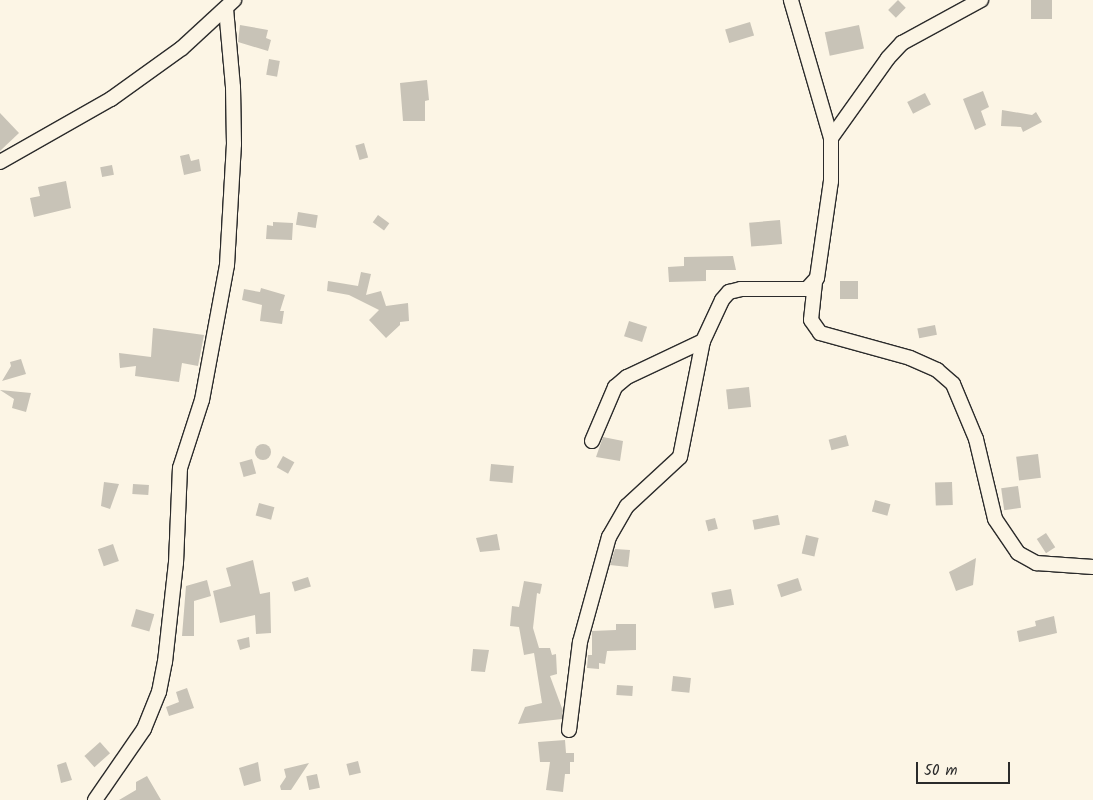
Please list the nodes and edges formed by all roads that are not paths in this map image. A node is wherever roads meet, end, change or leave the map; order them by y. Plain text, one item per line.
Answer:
1 (791, 0) edge
2 (980, 0) edge
3 (230, 5) edge
4 (831, 138) junction
5 (0, 162) edge
6 (815, 282) junction
7 (703, 341) junction
8 (592, 441) dead end
9 (1093, 567) edge
10 (569, 730) dead end
11 (95, 800) edge

1 - 4 street
2 - 4 street
3 - 5 street
3 - 11 street
4 - 6 street
6 - 7 street
6 - 9 street
7 - 8 street
7 - 10 street

